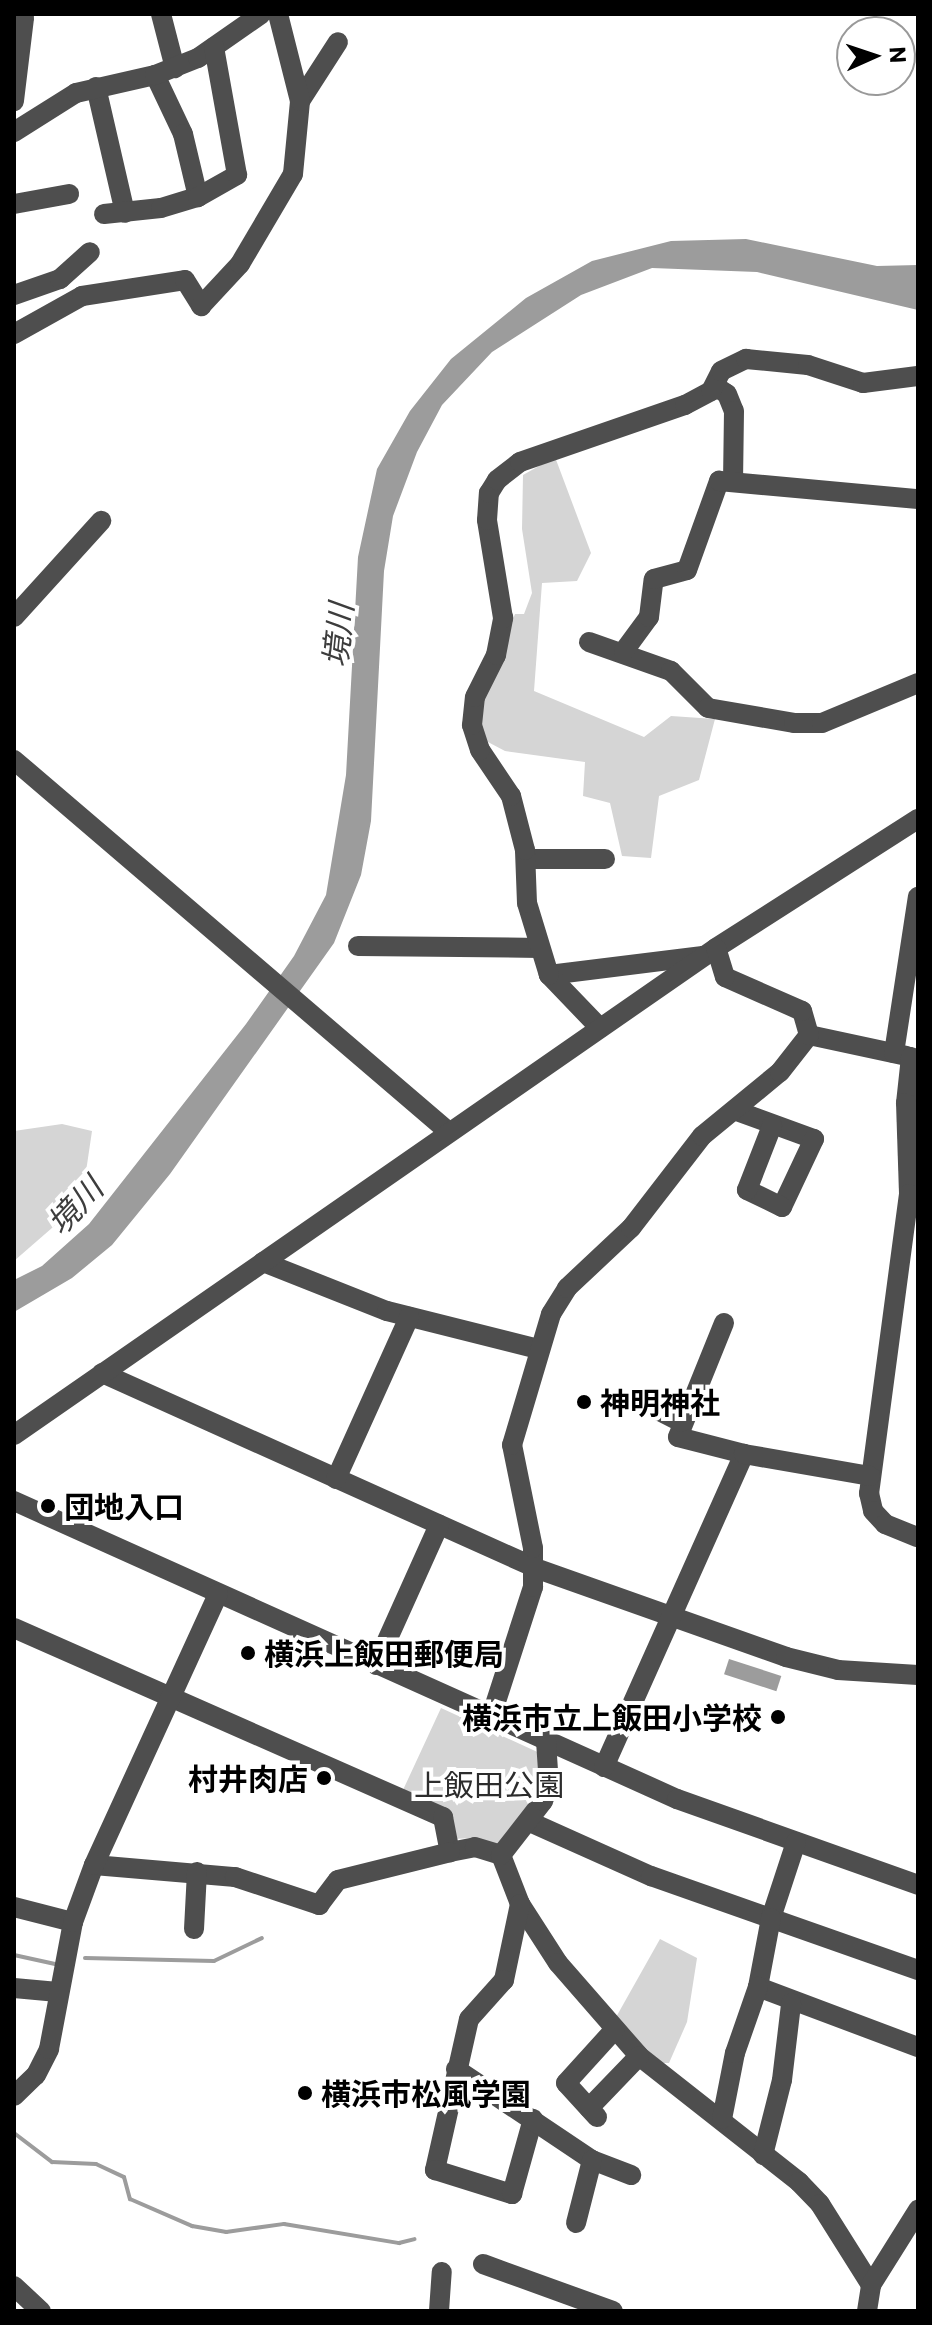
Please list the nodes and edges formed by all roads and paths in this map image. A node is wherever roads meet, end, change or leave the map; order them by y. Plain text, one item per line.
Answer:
1 (161, 14) edge
2 (261, 14) edge
3 (278, 14) edge
4 (21, 16) edge
5 (242, 21) edge
6 (338, 42) dead end
7 (214, 47) junction
8 (165, 71) junction
9 (96, 87) junction
10 (14, 101) edge
11 (300, 101) junction
12 (14, 132) edge
13 (69, 194) dead end
14 (198, 197) junction
15 (14, 204) edge
16 (125, 213) junction
17 (104, 214) dead end
18 (90, 252) dead end
19 (14, 295) edge
20 (14, 334) edge
21 (918, 376) edge
22 (715, 386) junction
23 (733, 482) junction
24 (918, 499) edge
25 (101, 521) dead end
26 (14, 617) edge
27 (589, 642) dead end
28 (624, 651) junction
29 (918, 683) edge
30 (14, 760) edge
31 (918, 819) edge
32 (526, 859) junction
33 (605, 859) dead end
34 (918, 897) edge
35 (358, 946) dead end
36 (540, 948) junction
37 (711, 952) junction
38 (549, 975) junction
39 (600, 1028) junction
40 (809, 1035) junction
41 (908, 1056) edge
42 (737, 1111) junction
43 (772, 1126) dead end
44 (449, 1132) junction
45 (913, 1187) edge
46 (263, 1262) junction
47 (409, 1317) junction
48 (724, 1323) dead end
49 (538, 1349) junction
50 (102, 1373) junction
51 (638, 1400) dead end
52 (681, 1422) junction
53 (14, 1435) edge
54 (744, 1454) junction
55 (870, 1476) junction
56 (336, 1479) junction
57 (14, 1501) edge
58 (439, 1525) junction
59 (918, 1537) edge
60 (535, 1568) junction
61 (218, 1594) junction
62 (671, 1616) junction
63 (14, 1628) edge
64 (376, 1665) junction
65 (918, 1675) edge
66 (170, 1696) junction
67 (491, 1717) junction
68 (546, 1741) junction
69 (604, 1767) junction
70 (530, 1822) junction
71 (796, 1842) junction
72 (450, 1852) junction
73 (501, 1855) junction
74 (94, 1865) junction
75 (197, 1872) junction
76 (918, 1885) edge
77 (520, 1904) junction
78 (14, 1907) edge
79 (771, 1918) junction
80 (73, 1922) junction
81 (194, 1929) dead end
82 (918, 1970) edge
83 (758, 1987) junction
84 (14, 1988) edge
85 (58, 1992) junction
86 (791, 2004) junction
87 (615, 2029) junction
88 (918, 2047) edge
89 (639, 2056) junction
90 (456, 2069) junction
91 (14, 2096) edge
92 (533, 2119) junction
93 (722, 2119) junction
94 (763, 2155) junction
95 (592, 2160) junction
96 (631, 2175) dead end
97 (918, 2210) edge
98 (576, 2223) dead end
99 (483, 2264) dead end
100 (442, 2272) dead end
101 (871, 2285) junction
102 (14, 2286) edge
103 (41, 2311) edge
104 (439, 2311) edge
105 (613, 2311) edge
106 (867, 2311) edge

1 - 8 street
2 - 5 street
3 - 11 street
4 - 10 street
5 - 7 street
6 - 11 street
7 - 8 street
7 - 14 street
8 - 9 street
8 - 14 street
9 - 12 street
9 - 16 street
11 - 20 street
13 - 15 street
14 - 16 street
16 - 17 street
18 - 19 street
21 - 22 street
22 - 23 street
22 - 32 street
23 - 24 street
23 - 28 street
25 - 26 street
27 - 28 street
28 - 29 street
30 - 44 street
31 - 37 street
32 - 33 street
32 - 36 street
34 - 41 street
35 - 36 street
36 - 38 street
37 - 38 street
37 - 39 street
37 - 40 street
38 - 39 street
39 - 44 street
40 - 41 street
40 - 42 street
41 - 45 street
42 - 43 street
42 - 49 street
44 - 46 street
45 - 55 street
46 - 47 street
46 - 50 street
47 - 49 street
47 - 56 street
48 - 52 street
49 - 60 street
50 - 53 street
50 - 56 street
51 - 52 street
52 - 54 street
54 - 55 street
54 - 62 street
55 - 59 street
56 - 58 street
57 - 61 street
58 - 60 street
58 - 64 street
60 - 62 street
60 - 67 street
61 - 64 street
61 - 66 street
62 - 65 street
62 - 69 street
63 - 66 street
64 - 67 street
66 - 72 street
66 - 74 street
67 - 68 street
68 - 69 street
68 - 70 street
69 - 71 street
70 - 73 street
70 - 79 street
71 - 76 street
71 - 79 street
72 - 73 street
72 - 75 street
73 - 77 street
74 - 75 street
74 - 80 street
75 - 81 street
77 - 87 street
77 - 90 street
78 - 80 street
79 - 82 street
79 - 83 street
80 - 85 street
83 - 86 street
83 - 93 street
84 - 85 street
85 - 91 street
86 - 88 street
86 - 94 street
87 - 89 street
87 - 89 street
89 - 93 street
90 - 92 street
90 - 92 street
92 - 95 street
93 - 94 street
94 - 101 street
95 - 96 street
95 - 98 street
97 - 101 street
99 - 105 street
100 - 104 street
101 - 106 street
102 - 103 street

